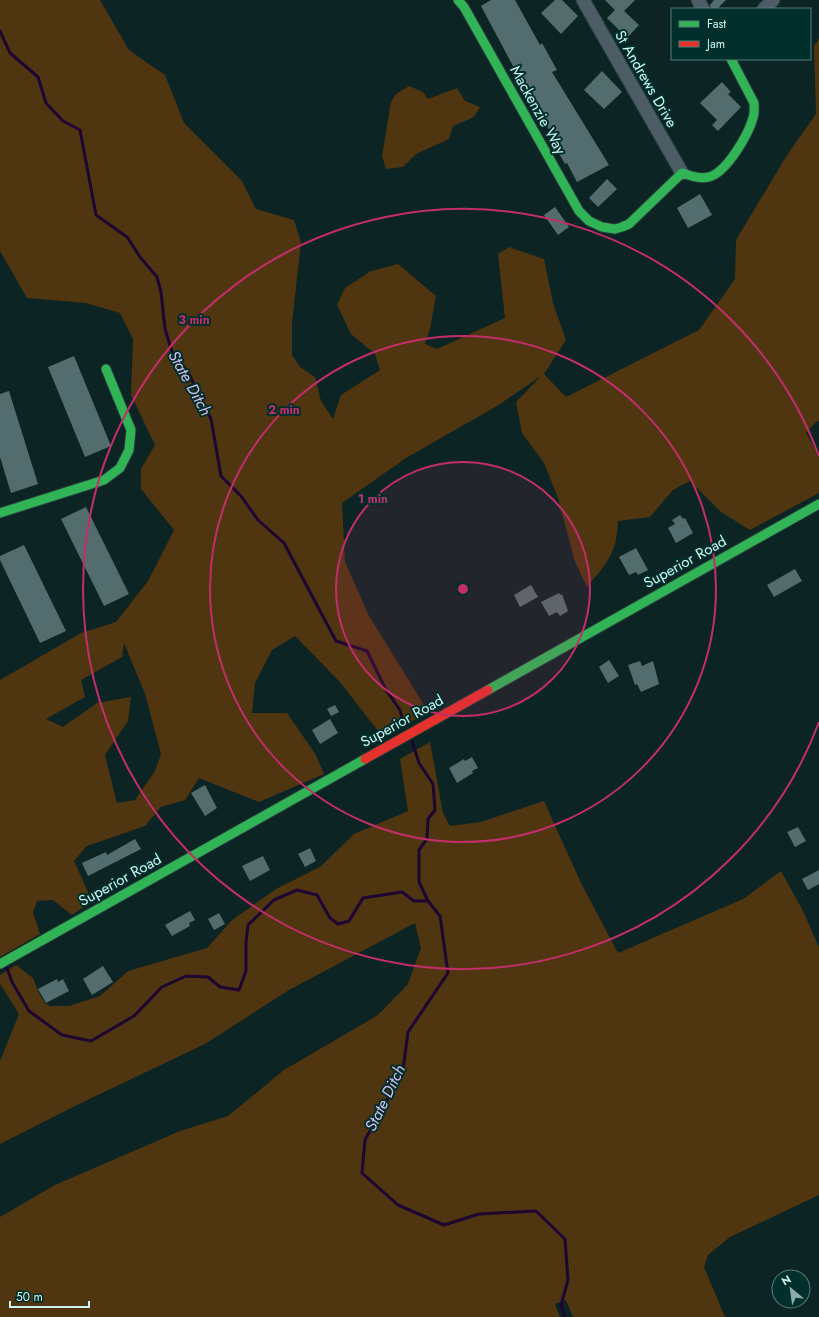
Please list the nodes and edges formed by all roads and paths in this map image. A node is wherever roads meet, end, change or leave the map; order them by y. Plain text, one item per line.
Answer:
1 (458, 0) edge
2 (583, 0) edge
3 (773, 0) edge
4 (765, 8) edge
5 (732, 60) edge
6 (682, 173) junction
7 (106, 369) dead end
8 (819, 504) edge
9 (0, 512) edge
10 (0, 964) edge

1 - 6 street, Mackenzie Way
2 - 6 street, St Andrews Drive
3 - 4 street
5 - 6 street
7 - 9 street
8 - 10 street, Superior Road

